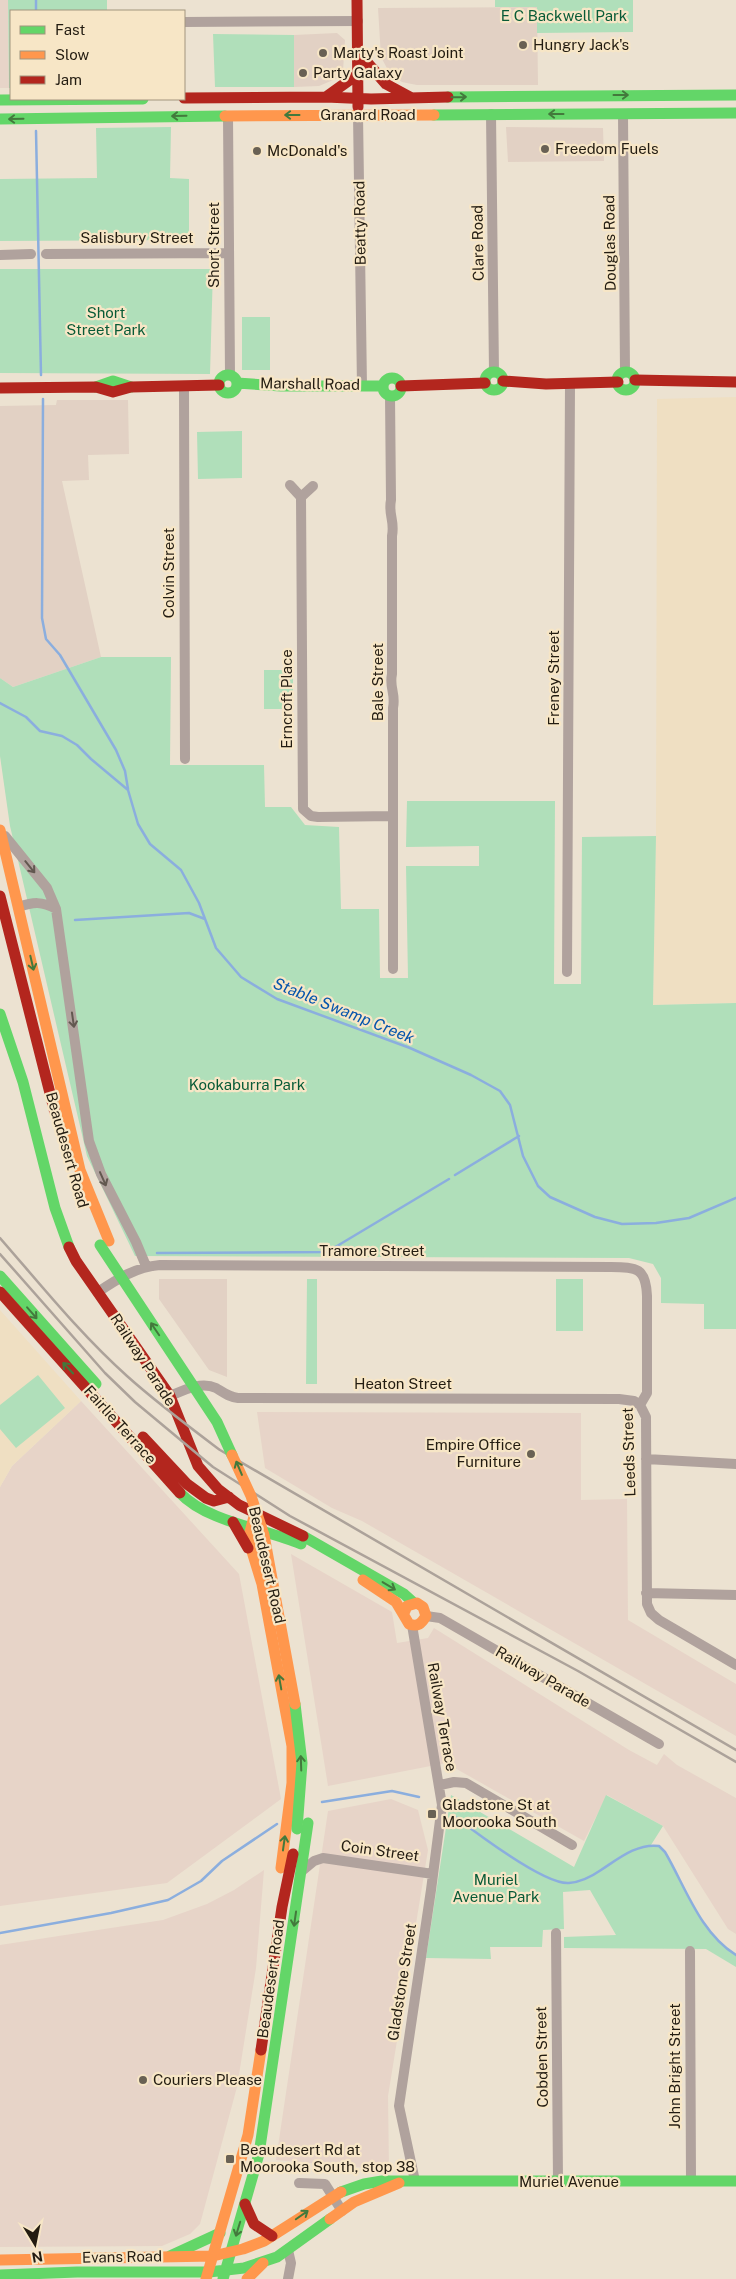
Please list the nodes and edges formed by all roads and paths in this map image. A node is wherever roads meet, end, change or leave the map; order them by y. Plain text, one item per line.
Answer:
1 (357, 0) edge
2 (358, 21) junction
3 (185, 22) edge
4 (357, 51) junction
5 (358, 74) junction
6 (736, 95) edge
7 (326, 97) junction
8 (410, 97) junction
9 (185, 98) edge
10 (358, 99) junction
11 (736, 113) edge
12 (492, 114) junction
13 (623, 114) junction
14 (358, 115) junction
15 (228, 116) junction
16 (0, 119) edge
17 (228, 253) junction
18 (32, 254) dead end
19 (46, 254) dead end
20 (0, 255) edge
21 (494, 372) junction
22 (625, 372) junction
23 (233, 379) junction
24 (635, 380) junction
25 (503, 381) junction
26 (618, 382) junction
27 (736, 382) edge
28 (485, 383) junction
29 (570, 384) junction
30 (362, 386) junction
31 (382, 386) junction
32 (401, 386) junction
33 (184, 387) junction
34 (0, 388) edge
35 (390, 396) junction
36 (290, 486) dead end
37 (313, 486) dead end
38 (301, 497) junction
39 (185, 759) dead end
40 (393, 816) junction
41 (0, 829) edge
42 (0, 896) edge
43 (56, 909) junction
44 (20, 911) junction
45 (2, 915) edge
46 (393, 970) dead end
47 (567, 972) dead end
48 (0, 1014) edge
49 (105, 1243) junction
50 (146, 1266) junction
51 (0, 1276) edge
52 (646, 1281) joint
53 (0, 1292) edge
54 (98, 1292) junction
55 (170, 1396) junction
56 (640, 1405) junction
57 (646, 1459) junction
58 (736, 1464) edge
59 (198, 1466) junction
60 (199, 1492) junction
61 (230, 1497) junction
62 (196, 1505) junction
63 (255, 1513) junction
64 (233, 1522) junction
65 (255, 1529) junction
66 (252, 1555) junction
67 (646, 1593) junction
68 (736, 1595) edge
69 (414, 1603) junction
70 (404, 1613) junction
71 (426, 1616) junction
72 (412, 1625) junction
73 (270, 1628) junction
74 (736, 1665) edge
75 (659, 1744) dead end
76 (440, 1785) junction
77 (304, 1828) junction
78 (572, 1845) dead end
79 (323, 1858) junction
80 (302, 1871) junction
81 (433, 1874) junction
82 (282, 1907) junction
83 (556, 1933) dead end
84 (690, 1951) dead end
85 (415, 2181) junction
86 (690, 2181) junction
87 (736, 2181) edge
88 (299, 2182) dead end
89 (402, 2182) junction
90 (558, 2182) junction
91 (332, 2195) junction
92 (245, 2204) junction
93 (342, 2211) junction
94 (220, 2233) junction
95 (272, 2236) junction
96 (288, 2250) junction
97 (230, 2253) junction
98 (170, 2256) junction
99 (213, 2256) junction
100 (50, 2259) junction
101 (0, 2260) edge
102 (264, 2263) junction
103 (180, 2275) edge
104 (207, 2275) edge
105 (224, 2275) edge
106 (0, 2276) edge
107 (51, 2276) edge
108 (72, 2276) edge
109 (247, 2279) edge
110 (288, 2279) edge

1 - 2 main road, Beatty Road
2 - 3 street
2 - 4 main road, Beatty Road
4 - 5 main road, Beatty Road
4 - 8 main road
5 - 7 main road
5 - 10 main road, Beatty Road
8 -> 6 main road, Granard Road
7 - 9 main road, Granard Road
7 - 10 main road, Granard Road
8 - 10 main road, Granard Road
10 - 14 main road, Beatty Road
11 - 13 main road, Granard Road
13 -> 12 main road, Granard Road
12 - 14 main road, Granard Road
12 - 21 street, Clare Road
13 - 22 street, Douglas Road
14 -> 15 main road, Granard Road
14 - 30 street, Beatty Road
15 -> 16 main road, Granard Road
15 - 17 street, Short Street
17 - 19 street, Salisbury Street
17 - 23 street, Short Street
18 - 20 street
21 - 25 main road
21 - 28 main road
22 - 24 main road
22 - 26 main road
23 - 30 main road, Marshall Road
23 - 33 main road, Marshall Road
24 - 26 main road
24 - 27 main road
25 - 28 main road
25 - 29 main road
26 - 29 main road
28 - 32 main road
29 - 47 street, Freney Street
30 - 31 main road, Marshall Road
31 - 32 main road
31 - 35 main road
32 - 35 main road
33 - 34 main road
33 - 39 street, Colvin Street
35 - 40 street, Bale Street
36 - 38 street
37 - 38 street
38 - 40 street, Erncroft Place
40 - 46 street, Bale Street
41 -> 43 street, Beaudesert Road
41 - 44 main road, Beaudesert Road
42 - 45 main road, Beaudesert Road
43 - 44 street
43 -> 50 street, Beaudesert Road
44 - 45 main road
44 -> 49 main road, Beaudesert Road
45 - 49 main road, Beaudesert Road
48 - 54 main road, Railway Parade
49 - 77 main road, Beaudesert Road
50 - 52 street, Tramore Street
50 - 54 street, Tramore Street
51 -> 60 main road, Fairlie Terrace
52 - 56 street, Leeds Street
62 -> 53 main road, Fairlie Terrace
54 - 55 main road, Railway Parade
55 - 56 street, Heaton Street
55 - 59 main road, Railway Parade
56 - 57 street, Leeds Street
57 - 58 street
57 - 67 street, Leeds Street
59 - 60 main road
59 - 61 main road, Railway Parade
60 - 61 main road, Fairlie Terrace
60 - 62 main road
61 - 63 main road, Railway Parade
62 - 64 main road, Fairlie Terrace
63 - 65 main road
63 -> 69 main road, Railway Parade
64 - 65 main road, Fairlie Terrace
64 - 66 main road
65 - 66 main road
65 - 70 main road
65 - 73 main road
66 - 73 main road
67 - 68 street
67 - 74 street, Leeds Street
69 - 70 main road
69 - 71 main road
70 - 72 main road
71 - 72 main road
71 - 75 street, Railway Parade
72 - 76 street, Railway Terrace
82 -> 73 main road
76 - 78 street, Railway Terrace
76 - 81 street, Gladstone Street
77 - 79 street, Coin Street
77 - 80 main road, Beaudesert Road
77 - 82 main road, Beaudesert Road
79 - 80 street, Coin Street
79 - 81 street, Coin Street
80 -> 92 main road, Beaudesert Road
81 - 85 street, Gladstone Street
82 - 94 main road, Beaudesert Road
83 - 90 street, Cobden Street
84 - 86 street, John Bright Street
85 - 89 main road, Muriel Avenue
85 - 90 main road, Muriel Avenue
86 - 87 main road, Muriel Avenue
86 - 90 main road, Muriel Avenue
88 - 91 street
89 - 91 main road, Muriel Avenue
89 - 93 main road, Muriel Avenue
91 - 93 street
95 -> 91 main road, Muriel Avenue
92 - 95 main road
92 -> 97 main road, Beaudesert Road
93 - 96 main road, Muriel Avenue
94 - 98 main road
94 - 99 main road, Beaudesert Road
95 - 97 main road, Muriel Avenue
96 - 102 main road, Muriel Avenue
96 - 110 street
97 - 99 main road, Muriel Avenue
97 - 105 main road, Beaudesert Road
98 - 99 main road, Evans Road
98 - 100 main road, Evans Road
99 - 104 main road, Beaudesert Road
100 - 101 main road, Evans Road
100 - 107 main road
102 - 105 main road, Muriel Avenue
102 - 109 main road
103 - 104 main road, Evans Road
103 - 108 main road, Evans Road
104 - 105 main road, Muriel Avenue
106 - 107 main road, Evans Road
107 - 108 main road, Evans Road

